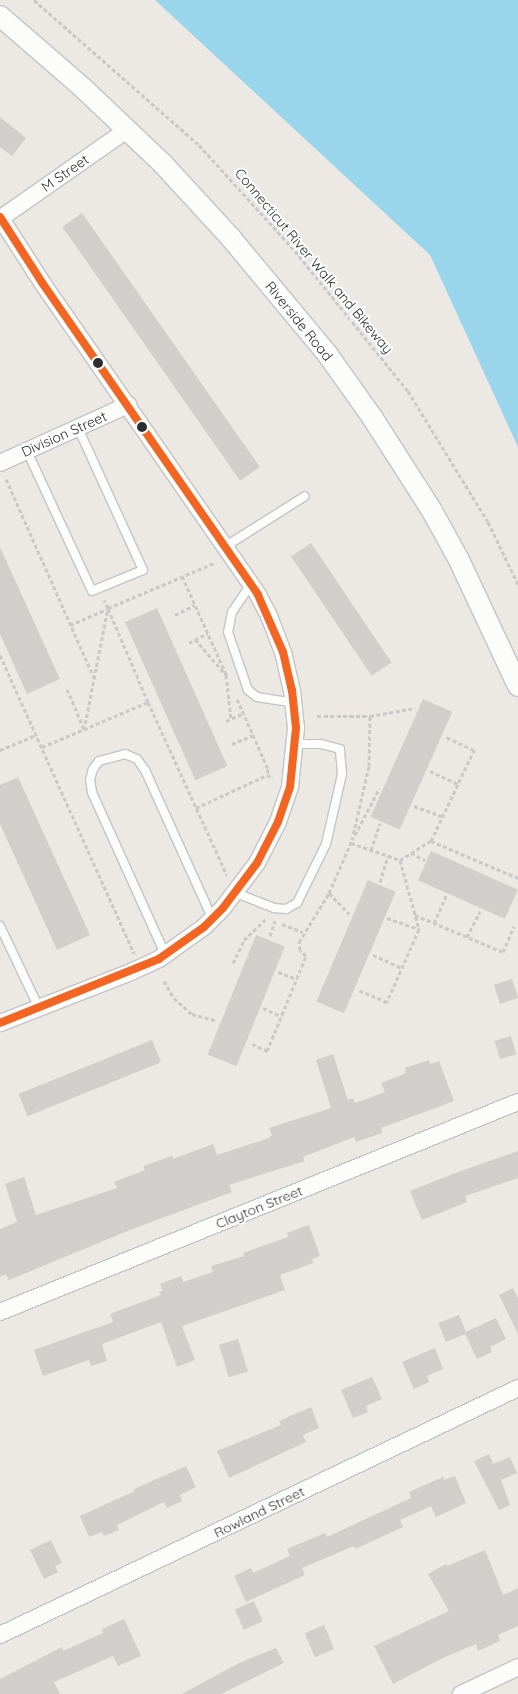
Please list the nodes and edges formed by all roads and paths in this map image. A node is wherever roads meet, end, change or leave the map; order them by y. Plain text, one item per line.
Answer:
1 (34, 0) edge
2 (0, 16) edge
3 (128, 129) junction
4 (1, 217) edge
5 (128, 405) junction
6 (78, 428) junction
7 (27, 450) junction
8 (2, 468) edge
9 (305, 496) dead end
10 (229, 551) junction
11 (251, 584) junction
12 (518, 584) edge
13 (195, 605) dead end
14 (108, 608) junction
15 (175, 614) dead end
16 (70, 625) junction
17 (208, 633) dead end
18 (195, 640) junction
19 (189, 643) dead end
20 (0, 655) edge
21 (94, 678) junction
22 (518, 686) edge
23 (67, 689) dead end
24 (148, 702) junction
25 (294, 704) junction
26 (415, 708) dead end
27 (244, 713) dead end
28 (317, 716) dead end
29 (370, 716) junction
30 (231, 719) junction
31 (226, 721) dead end
32 (84, 730) junction
33 (36, 735) junction
34 (253, 735) dead end
35 (446, 737) dead end
36 (232, 744) dead end
37 (295, 744) junction
38 (42, 747) junction
39 (0, 750) edge
40 (430, 771) dead end
41 (273, 778) dead end
42 (458, 784) junction
43 (379, 789) dead end
44 (414, 806) dead end
45 (196, 808) junction
46 (442, 816) junction
47 (380, 824) dead end
48 (352, 841) junction
49 (431, 841) junction
50 (371, 850) junction
51 (411, 853) junction
52 (388, 856) junction
53 (400, 860) junction
54 (425, 860) dead end
55 (518, 878) edge
56 (380, 882) dead end
57 (232, 886) junction
58 (329, 893) junction
59 (446, 896) dead end
60 (480, 911) dead end
61 (349, 914) dead end
62 (415, 915) junction
63 (212, 918) junction
64 (268, 918) dead end
65 (388, 918) dead end
66 (276, 921) dead end
67 (434, 923) junction
68 (0, 926) edge
69 (514, 926) dead end
70 (419, 929) junction
71 (270, 936) dead end
72 (466, 937) junction
73 (165, 954) junction
74 (374, 955) dead end
75 (233, 963) dead end
76 (141, 967) junction
77 (402, 968) junction
78 (278, 972) dead end
79 (296, 979) junction
80 (164, 981) dead end
81 (359, 990) dead end
82 (39, 1008) junction
83 (263, 1008) dead end
84 (281, 1016) junction
85 (215, 1020) dead end
86 (0, 1024) edge
87 (252, 1044) dead end
88 (518, 1102) edge
89 (0, 1312) edge
90 (518, 1388) edge
91 (0, 1635) edge
92 (518, 1667) edge
93 (461, 1694) edge

1 - 12 path, Connecticut River Walk and Bikeway
2 - 3 street, Riverside Road
3 - 4 street, M Street
3 - 22 street, Riverside Road
4 - 5 street
5 - 6 street, Division Street
5 - 10 street
6 - 7 street, Division Street
6 - 7 lane
7 - 8 street, Division Street
8 - 16 path
9 - 10 lane
10 - 11 street
10 - 14 path
11 - 25 street
11 - 25 lane
13 - 15 path
14 - 16 path
14 - 21 path
14 - 24 path
16 - 21 path
17 - 18 path
18 - 19 path
18 - 30 path
20 - 33 path
21 - 32 path
23 - 32 path
24 - 32 path
24 - 45 path
25 - 37 street
26 - 29 path
27 - 30 path
28 - 29 path
29 - 48 path
30 - 31 path
32 - 38 path
33 - 38 path
33 - 39 path
34 - 36 path
35 - 42 path
37 - 57 street
37 - 57 lane
38 - 76 path
40 - 42 path
41 - 45 path
42 - 46 path
43 - 48 path
44 - 46 path
45 - 57 path
46 - 49 path
47 - 50 path
48 - 50 path
48 - 58 path
49 - 51 path
49 - 55 path
50 - 52 path
51 - 53 path
51 - 54 path
52 - 53 path
52 - 56 path
53 - 62 path
57 - 63 street
58 - 61 path
58 - 79 path
59 - 67 path
60 - 72 path
62 - 67 path
62 - 70 path
63 - 73 street
63 - 73 lane
64 - 75 path
65 - 70 path
66 - 71 path
67 - 72 path
68 - 82 lane
69 - 72 path
70 - 77 path
73 - 76 street
74 - 77 path
76 - 82 street
77 - 81 path
78 - 79 path
79 - 84 path
80 - 85 path
82 - 86 street
83 - 84 path
84 - 87 path
88 - 89 street, Clayton Street
90 - 91 street, Rowland Street
92 - 93 street

